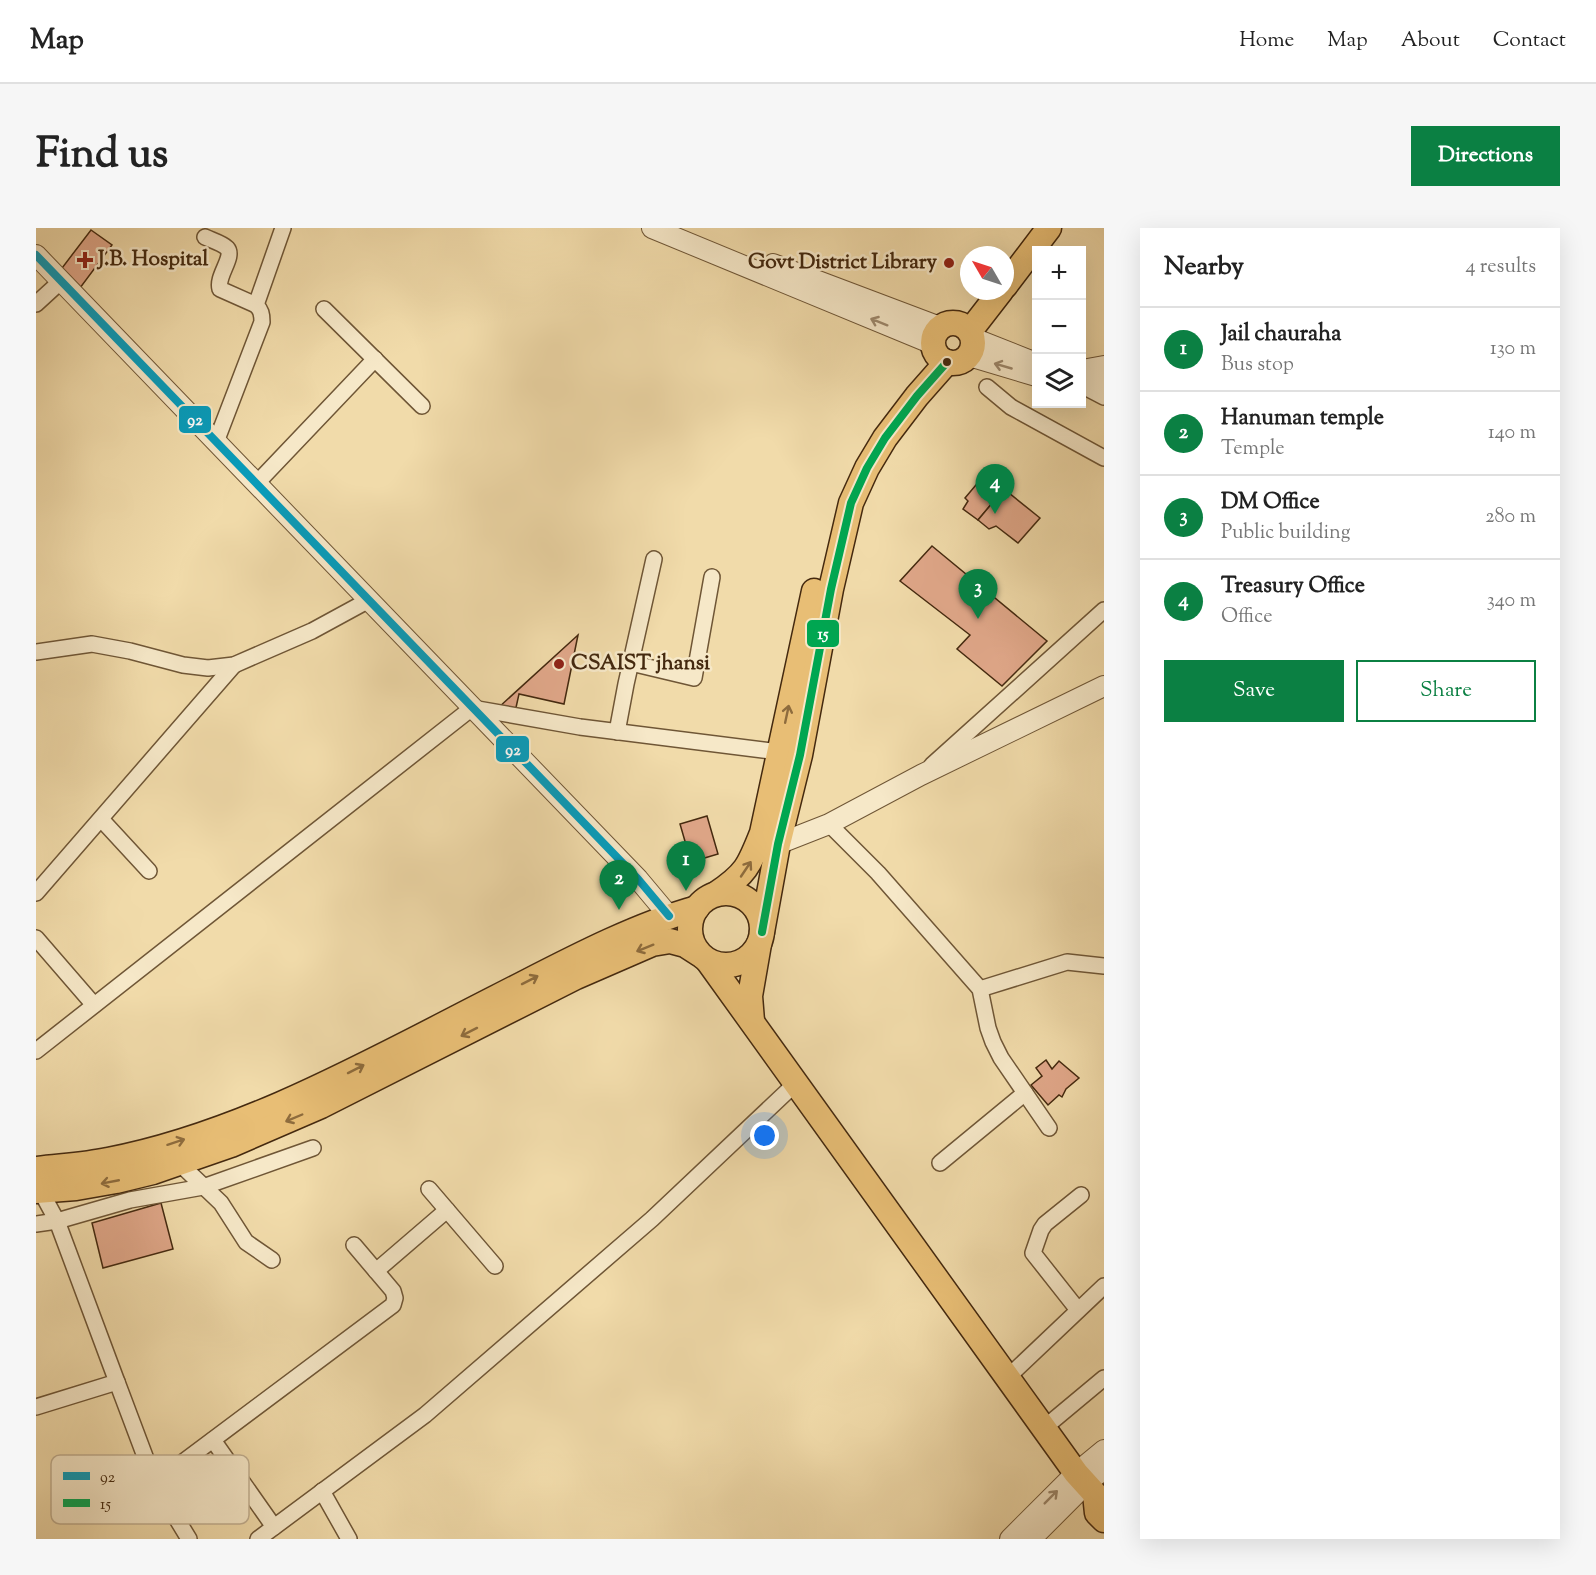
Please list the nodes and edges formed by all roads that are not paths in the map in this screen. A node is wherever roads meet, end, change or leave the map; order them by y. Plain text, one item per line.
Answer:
1 (283, 228) edge
2 (652, 228) edge
3 (684, 228) edge
4 (1029, 228) edge
5 (1049, 228) edge
6 (205, 237) dead end
7 (1014, 247) edge
8 (36, 255) edge
9 (1014, 274) edge
10 (60, 282) junction
11 (975, 300) edge
12 (993, 300) edge
13 (36, 304) edge
14 (256, 305) junction
15 (324, 309) dead end
16 (953, 342) junction
17 (375, 359) junction
18 (1032, 362) edge
19 (1104, 366) edge
20 (1032, 374) edge
21 (1086, 377) edge
22 (1086, 380) edge
23 (1104, 382) edge
24 (1086, 383) edge
25 (987, 387) dead end
26 (1104, 397) edge
27 (423, 406) dead end
28 (216, 442) junction
29 (1104, 458) edge
30 (256, 484) junction
31 (654, 559) dead end
32 (712, 577) dead end
33 (369, 600) junction
34 (1104, 610) edge
35 (36, 652) edge
36 (631, 663) junction
37 (234, 665) junction
38 (1104, 686) edge
39 (472, 708) junction
40 (617, 732) junction
41 (790, 753) junction
42 (921, 775) junction
43 (101, 819) junction
44 (830, 824) junction
45 (778, 844) junction
46 (148, 871) dead end
47 (36, 893) edge
48 (706, 901) junction
49 (669, 916) junction
50 (36, 938) edge
51 (761, 938) junction
52 (703, 957) junction
53 (1104, 966) edge
54 (980, 989) junction
55 (94, 1005) junction
56 (752, 1021) junction
57 (36, 1052) edge
58 (796, 1083) junction
59 (1025, 1093) junction
60 (1049, 1128) dead end
61 (313, 1148) dead end
62 (178, 1162) junction
63 (940, 1163) dead end
64 (37, 1182) edge
65 (203, 1187) junction
66 (429, 1189) dead end
67 (1081, 1195) dead end
68 (447, 1210) junction
69 (57, 1221) junction
70 (36, 1224) edge
71 (354, 1245) dead end
72 (272, 1260) dead end
73 (495, 1266) dead end
74 (376, 1271) junction
75 (1103, 1288) edge
76 (1078, 1310) junction
77 (1007, 1378) junction
78 (1104, 1378) edge
79 (117, 1383) junction
80 (36, 1407) edge
81 (1044, 1428) junction
82 (213, 1440) junction
83 (1104, 1450) edge
84 (144, 1455) edge
85 (193, 1455) edge
86 (224, 1455) edge
87 (1093, 1483) edge
88 (249, 1491) edge
89 (322, 1491) junction
90 (1104, 1520) edge
91 (180, 1524) edge
92 (274, 1527) junction
93 (189, 1539) edge
94 (258, 1539) edge
95 (349, 1539) edge
96 (1010, 1539) edge
97 (1031, 1539) edge

1 - 14 street
16 -> 2 street
3 - 16 street
4 - 7 main road
5 - 9 main road
6 - 14 street
8 - 10 street
10 - 13 street
10 - 28 street
11 - 16 main road
12 - 16 main road
14 - 28 street
15 - 17 street
16 - 18 street
20 -> 16 street
16 - 41 main road
17 - 27 street
17 - 30 street
19 - 21 street
22 - 23 street
24 - 26 street
25 - 29 street
28 - 30 street
30 - 33 street
31 - 36 street
32 - 36 street
33 - 37 street
33 - 39 street
34 - 42 street
35 - 37 street
36 - 40 street
37 - 43 street
38 - 42 street
39 - 40 street
39 - 49 street
39 - 55 street
40 - 41 street
41 - 45 main road
48 -> 41 main road
42 - 44 street
43 - 46 street
43 - 47 street
44 - 45 street
44 - 54 street
45 - 51 main road
48 - 49 main road
48 - 51 main road
48 - 52 main road
64 -> 49 main road
50 - 55 street
51 - 52 main road
51 - 56 main road
52 - 56 main road
52 -> 62 main road
53 - 54 street
54 - 59 street
55 - 57 street
56 - 58 main road
58 - 77 main road
58 - 89 street
59 - 60 street
59 - 63 street
61 - 65 street
62 -> 64 main road
62 - 65 street
64 - 69 street
65 - 69 street
65 - 72 street
66 - 68 street
67 - 76 street
68 - 73 street
68 - 74 street
69 - 70 street
69 - 79 street
71 - 74 street
74 - 82 street
75 - 76 street
76 - 77 street
77 - 81 main road
78 - 81 street
79 - 80 street
79 - 84 street
81 - 87 main road
82 - 85 street
82 - 86 street
83 - 87 street
87 - 90 main road
96 -> 87 street
87 - 97 street
88 - 92 street
89 - 92 street
89 - 95 street
91 - 93 street
92 - 94 street

